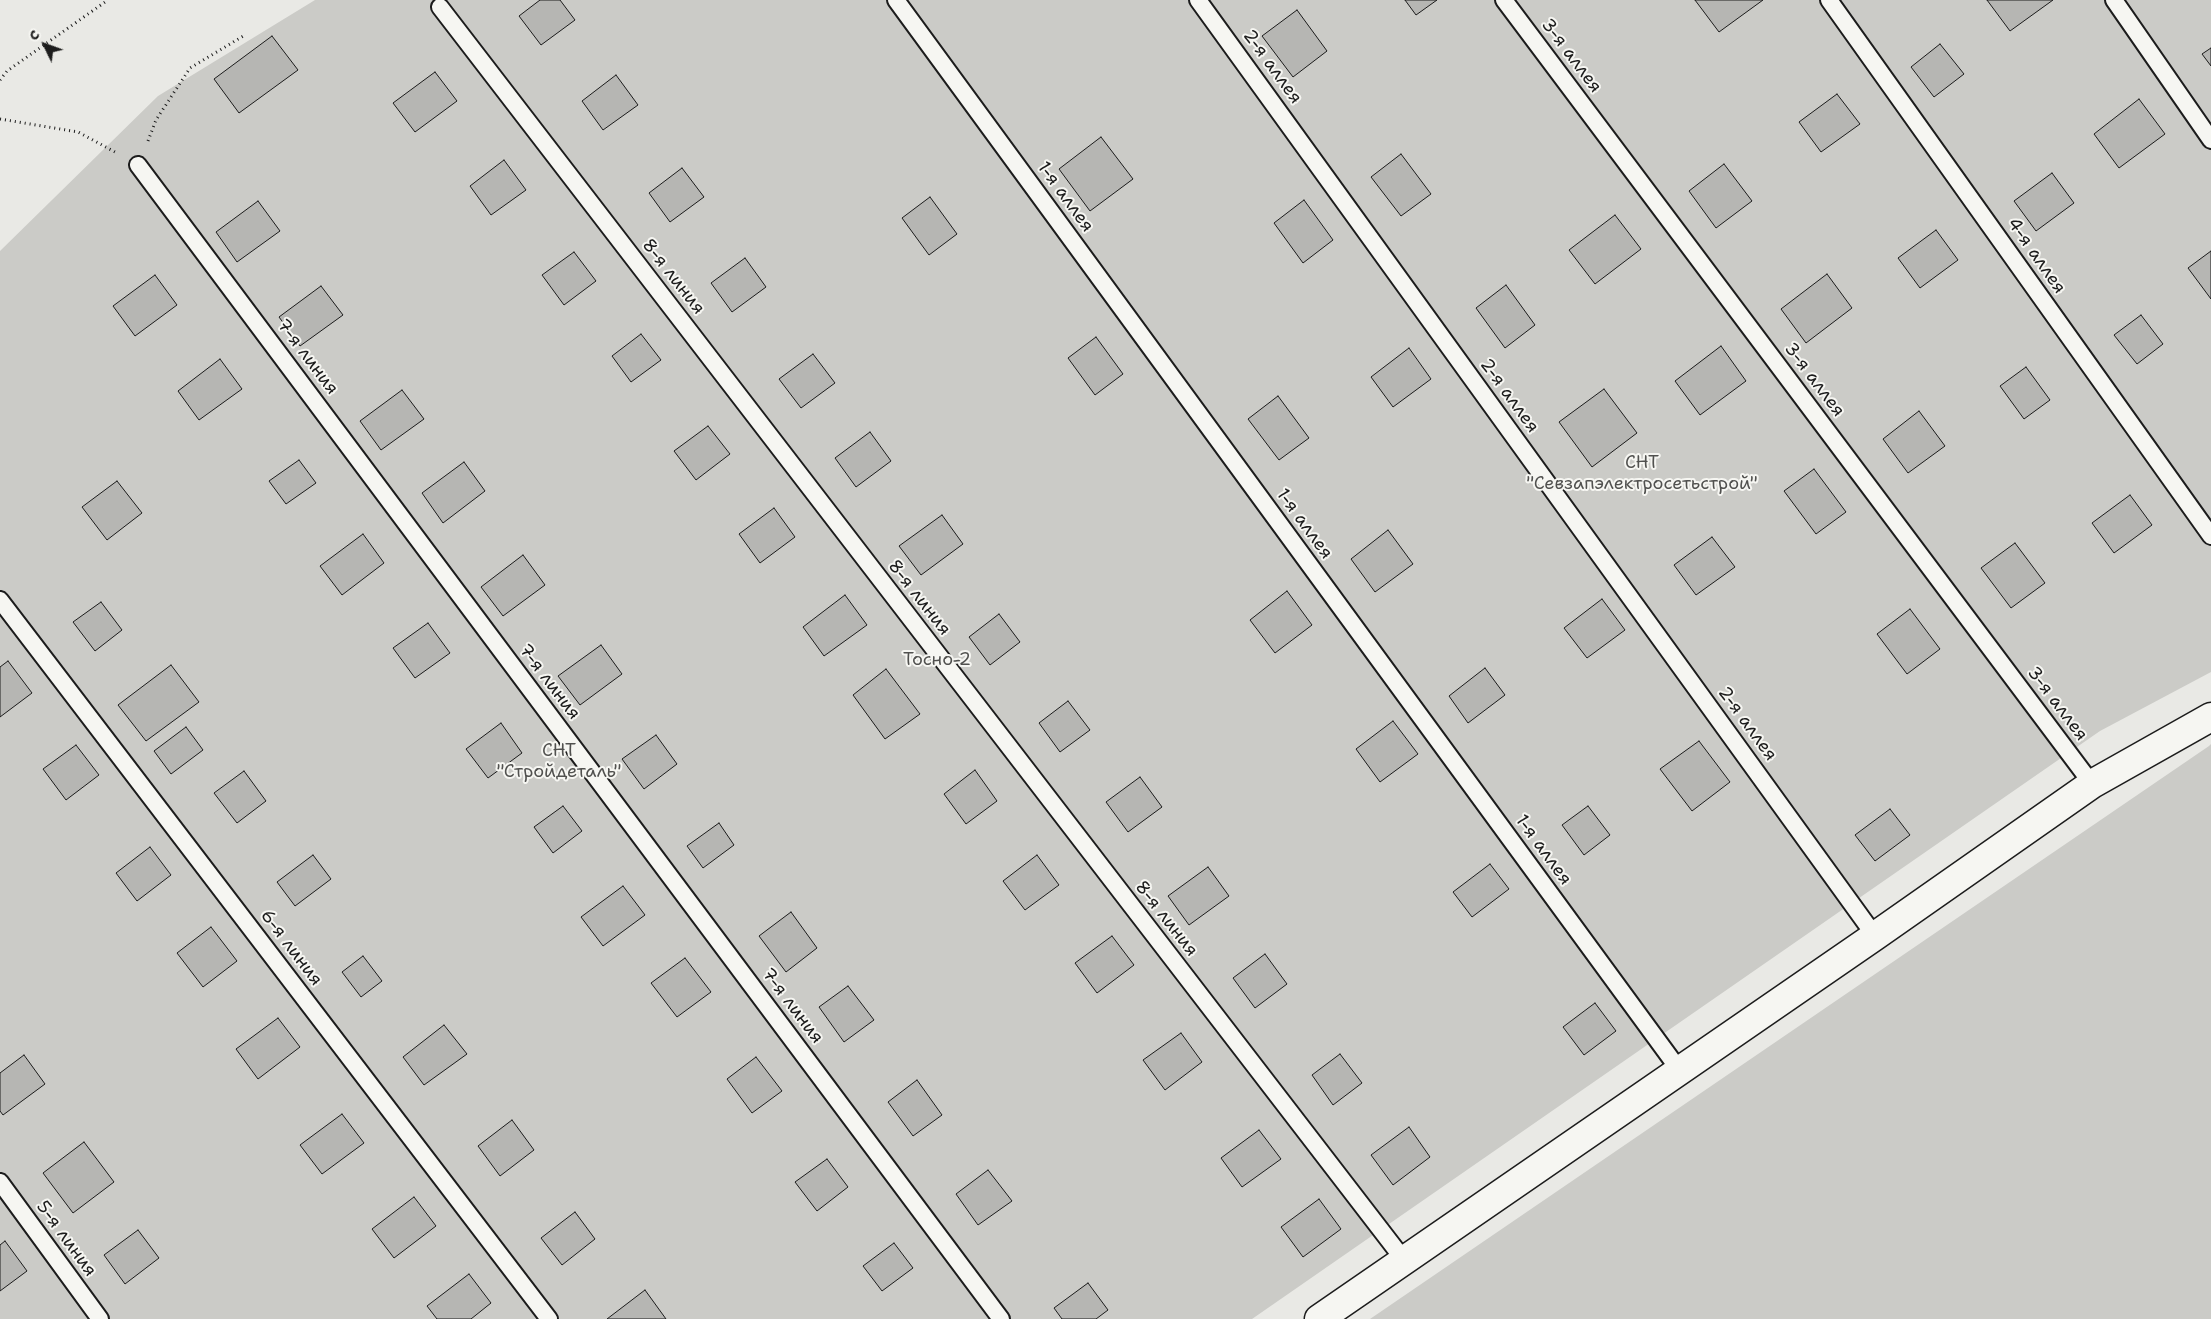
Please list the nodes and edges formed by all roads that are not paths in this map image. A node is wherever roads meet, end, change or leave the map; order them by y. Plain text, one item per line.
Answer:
1 (896, 0) edge
2 (1198, 0) edge
3 (1504, 0) edge
4 (1829, 0) edge
5 (2114, 0) edge
6 (440, 7) dead end
7 (2211, 140) edge
8 (138, 165) road end
9 (2211, 536) edge
10 (0, 600) edge
11 (2211, 717) edge
12 (2092, 784) junction
13 (1876, 936) junction
14 (1680, 1071) junction
15 (0, 1182) edge
16 (1404, 1260) junction
17 (100, 1319) edge
18 (549, 1319) edge
19 (1001, 1319) edge
20 (1319, 1319) edge

1 - 14 lane, 1-я аллея
2 - 13 lane, 2-я аллея
3 - 12 lane, 3-я аллея
4 - 9 lane, 4-я аллея
5 - 7 lane
6 - 16 lane, 8-я линия
8 - 19 lane, 7-я линия
10 - 18 lane, 6-я линия
11 - 12 street
12 - 13 street
13 - 14 street
14 - 16 street
15 - 17 lane, 5-я линия
16 - 20 street

